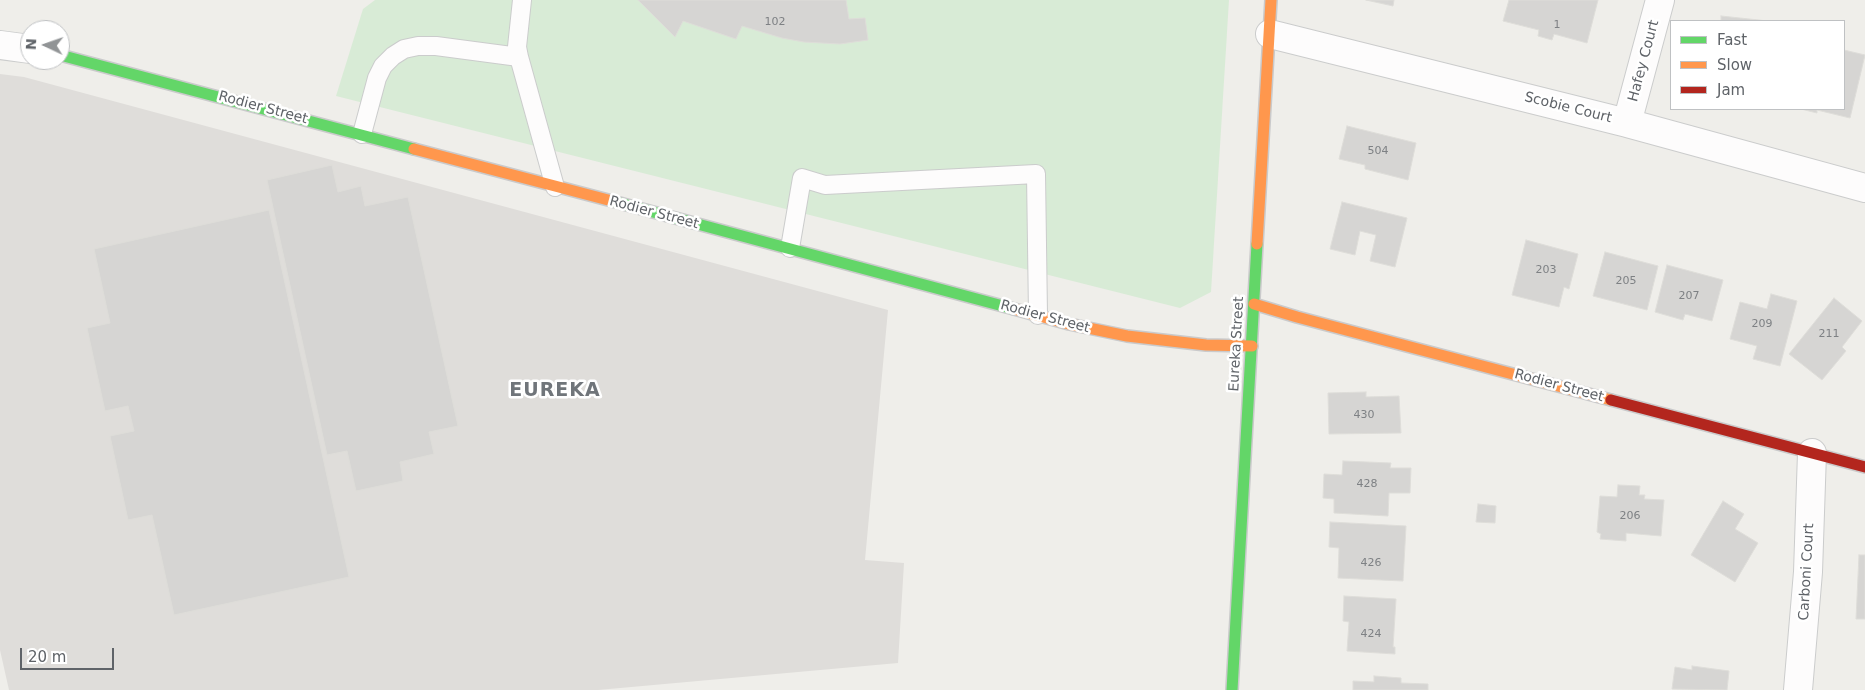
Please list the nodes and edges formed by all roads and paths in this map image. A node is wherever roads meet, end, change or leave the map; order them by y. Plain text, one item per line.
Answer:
1 (522, 0) edge
2 (1272, 0) edge
3 (1660, 0) edge
4 (1270, 34) junction
5 (0, 45) edge
6 (20, 48) edge
7 (519, 57) junction
8 (70, 58) edge
9 (1627, 123) junction
10 (362, 134) junction
11 (554, 187) junction
12 (1865, 188) edge
13 (790, 248) junction
14 (1254, 304) junction
15 (1038, 315) junction
16 (1252, 346) junction
17 (1812, 453) junction
18 (1865, 467) edge
19 (1232, 690) edge
20 (1798, 690) edge

1 - 7 lane
2 - 4 street, Eureka Street
3 - 9 street, Hafey Court
4 - 9 street, Scobie Court
4 - 14 street, Eureka Street
5 - 6 street
7 - 10 lane
7 - 11 lane
8 - 10 street, Rodier Street
9 - 12 street, Scobie Court
10 - 11 street, Rodier Street
11 - 13 street, Rodier Street
13 - 15 street, Rodier Street
13 - 15 lane
14 - 16 street, Eureka Street
14 - 17 street, Rodier Street
15 - 16 street, Rodier Street
16 - 19 street, Eureka Street
17 - 18 street, Rodier Street
17 - 20 street, Carboni Court

